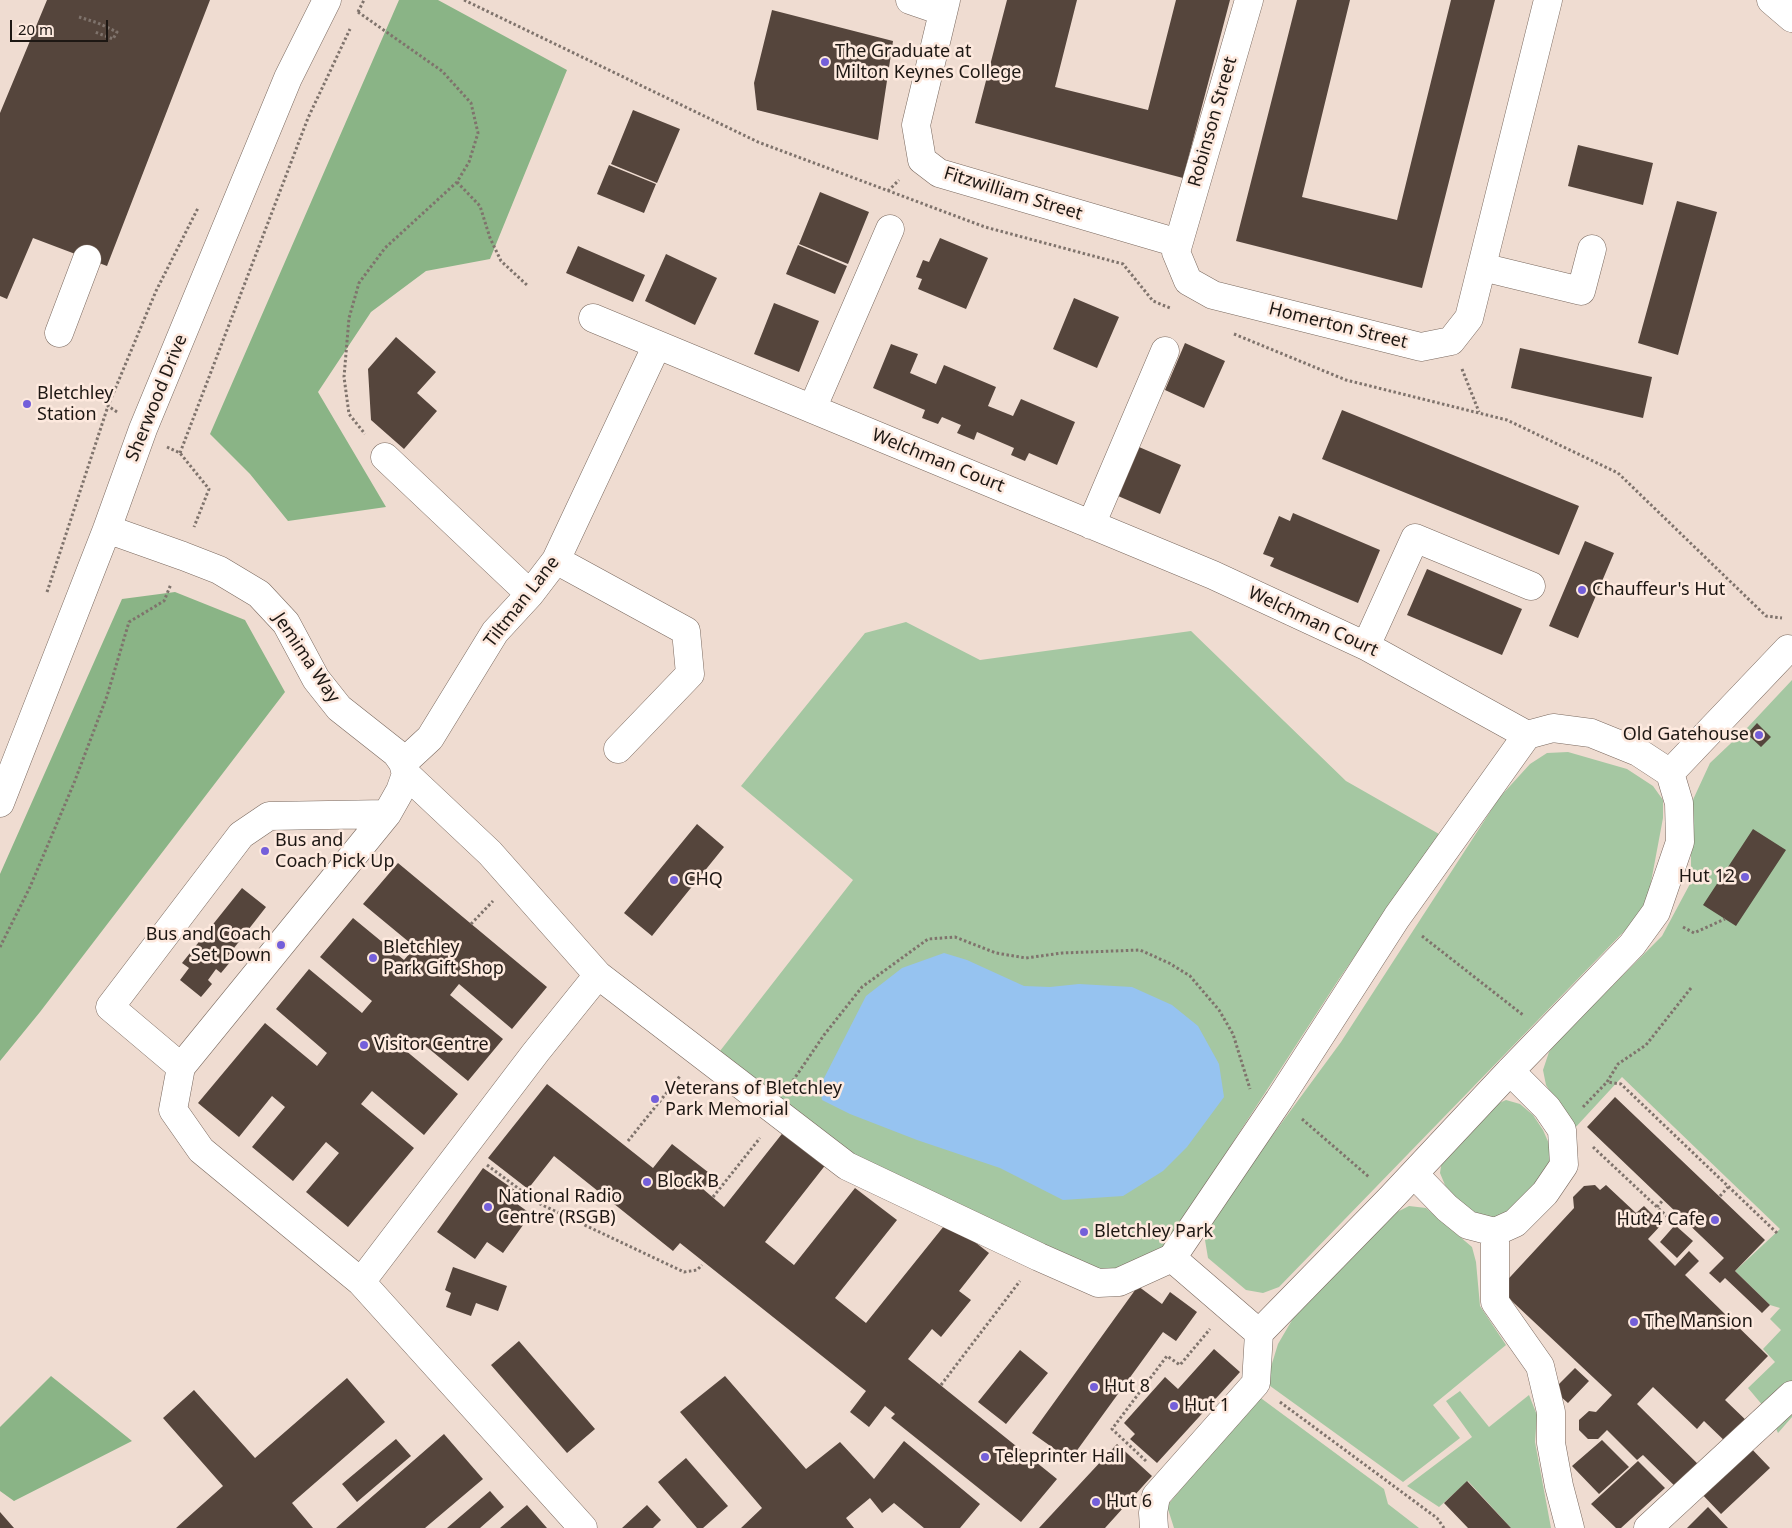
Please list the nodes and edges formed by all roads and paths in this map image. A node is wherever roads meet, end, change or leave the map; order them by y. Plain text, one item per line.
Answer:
1 (327, 0) edge
2 (364, 0) edge
3 (464, 0) edge
4 (910, 0) edge
5 (1249, 0) edge
6 (1548, 0) edge
7 (944, 6) edge
8 (358, 12) junction
9 (79, 17) dead end
10 (95, 32) dead end
11 (458, 182) junction
12 (890, 229) dead end
13 (1178, 243) junction
14 (1592, 249) dead end
15 (87, 259) dead end
16 (1482, 267) junction
17 (528, 286) dead end
18 (1175, 310) dead end
19 (593, 318) dead end
20 (1227, 332) dead end
21 (59, 333) dead end
22 (1451, 341) junction
23 (657, 345) junction
24 (1165, 351) dead end
25 (108, 406) dead end
26 (812, 409) junction
27 (1479, 413) junction
28 (180, 453) dead end
29 (385, 457) joint
30 (198, 516) dead end
31 (1091, 524) junction
32 (107, 530) junction
33 (183, 556) junction
34 (556, 560) junction
35 (1531, 586) dead end
36 (530, 594) junction
37 (46, 596) dead end
38 (1784, 618) dead end
39 (1366, 646) junction
40 (1788, 649) dead end
41 (1527, 735) junction
42 (618, 749) dead end
43 (404, 768) junction
44 (1670, 773) junction
45 (0, 802) edge
46 (387, 814) junction
47 (1656, 912) junction
48 (1397, 917) junction
49 (1725, 919) dead end
50 (0, 946) edge
51 (598, 975) junction
52 (1691, 988) dead end
53 (1547, 1034) junction
54 (698, 1052) junction
55 (181, 1066) junction
56 (1510, 1071) junction
57 (1272, 1109) junction
58 (776, 1112) junction
59 (628, 1141) dead end
60 (1563, 1147) junction
61 (462, 1148) junction
62 (1414, 1174) junction
63 (1728, 1187) junction
64 (1720, 1196) dead end
65 (713, 1197) dead end
66 (1390, 1199) junction
67 (1664, 1200) dead end
68 (1657, 1207) junction
69 (1673, 1222) dead end
70 (1495, 1232) junction
71 (1777, 1233) dead end
72 (1038, 1257) junction
73 (1172, 1258) junction
74 (702, 1265) dead end
75 (361, 1282) junction
76 (1228, 1308) junction
77 (1259, 1333) junction
78 (1256, 1383) junction
79 (941, 1385) dead end
80 (1792, 1395) edge
81 (1169, 1482) junction
82 (583, 1528) edge
83 (1154, 1528) edge
84 (1444, 1528) edge
85 (1570, 1528) edge
86 (1648, 1528) edge

1 - 32 street, Sherwood Drive
2 - 8 path
3 - 18 path
4 - 7 street
5 - 13 street, Robinson Street
6 - 16 street
7 - 13 street, Fitzwilliam Street
8 - 11 path
8 - 28 path
9 - 10 path
11 - 17 path
11 - 29 path
12 - 26 street
13 - 22 street, Homerton Street
14 - 16 street
15 - 21 street
16 - 22 street
19 - 23 street, Welchman Court
20 - 27 path
22 - 27 path
23 - 26 street, Welchman Court
23 - 34 street, Tiltman Lane
24 - 31 street
25 - 37 path
26 - 31 street, Welchman Court
27 - 38 path
29 - 36 street
30 - 33 path
31 - 39 street, Welchman Court
32 - 33 street, Jemima Way
32 - 45 street, Sherwood Drive
33 - 43 street, Jemima Way
33 - 50 path
34 - 36 street, Tiltman Lane
34 - 42 street
35 - 39 street
36 - 43 street, Tiltman Lane
39 - 41 street, Welchman Court
40 - 44 street
41 - 44 street
41 - 48 street
43 - 46 street
43 - 51 street, Jemima Way
44 - 47 street
46 - 55 street
46 - 55 street
47 - 49 path
47 - 53 street
48 - 53 path
48 - 57 street
51 - 54 street, Jemima Way
51 - 61 street
52 - 63 path
53 - 56 street
54 - 58 street, Jemima Way
54 - 59 path
55 - 75 street
56 - 60 street
56 - 62 street
57 - 58 path
57 - 66 path
57 - 73 street
58 - 65 path
58 - 72 street, Jemima Way
60 - 68 path
60 - 70 street
61 - 74 path
61 - 75 street
62 - 66 street
62 - 70 street
63 - 64 path
63 - 71 path
66 - 77 street
67 - 68 path
68 - 69 path
70 - 85 street
72 - 73 street, Jemima Way
72 - 79 path
73 - 76 street
75 - 82 street
76 - 77 street
76 - 81 path
77 - 78 street
78 - 81 street
78 - 84 path
80 - 86 street
81 - 83 street

